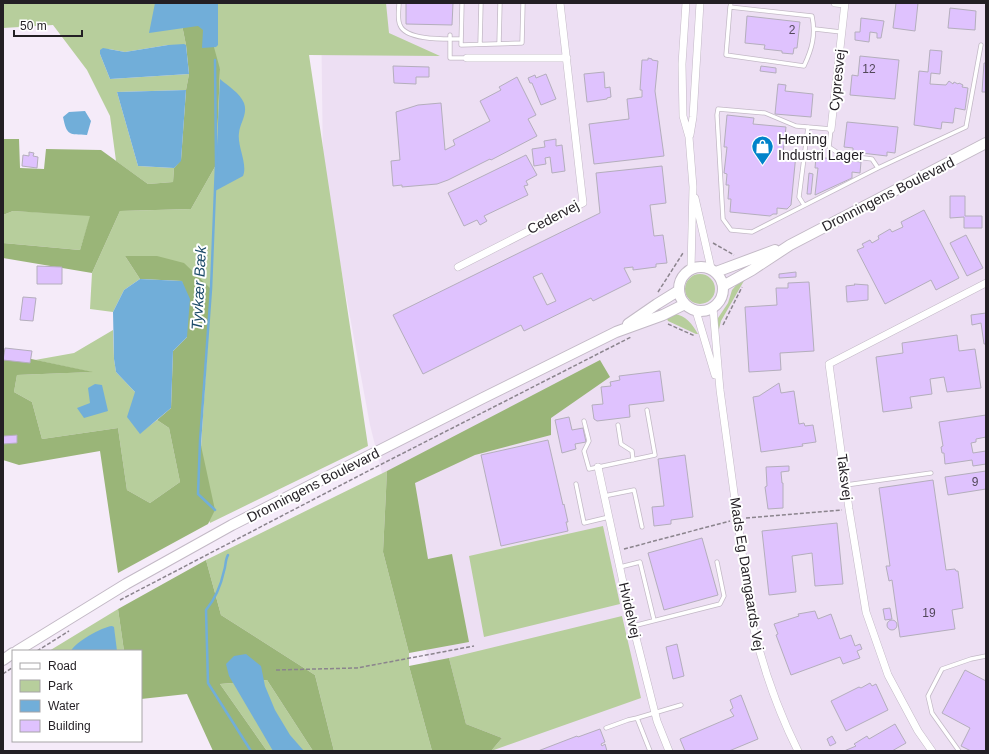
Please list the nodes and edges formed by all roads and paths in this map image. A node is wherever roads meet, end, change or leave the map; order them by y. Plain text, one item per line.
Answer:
1 (399, 3) edge
2 (462, 3) edge
3 (476, 3) edge
4 (481, 3) edge
5 (500, 3) edge
6 (523, 3) edge
7 (560, 3) edge
8 (686, 3) edge
9 (700, 3) edge
10 (835, 3) edge
11 (845, 3) edge
12 (730, 5) edge
13 (814, 28) junction
14 (842, 32) junction
15 (450, 37) junction
16 (461, 39) junction
17 (480, 44) junction
18 (499, 44) junction
19 (981, 45) dead end
20 (467, 58) joint
21 (567, 58) junction
22 (808, 127) junction
23 (831, 129) junction
24 (689, 137) junction
25 (986, 143) edge
26 (878, 168) junction
27 (693, 187) junction
28 (804, 205) junction
29 (711, 239) dead end
30 (790, 245) junction
31 (684, 252) dead end
32 (739, 263) junction
33 (458, 267) dead end
34 (691, 268) junction
35 (713, 270) junction
36 (747, 278) junction
37 (986, 283) edge
38 (723, 286) junction
39 (678, 291) junction
40 (657, 304) junction
41 (685, 304) junction
42 (713, 308) junction
43 (696, 311) junction
44 (664, 319) junction
45 (616, 332) junction
46 (715, 333) junction
47 (703, 336) junction
48 (632, 337) dead end
49 (720, 390) junction
50 (647, 410) dead end
51 (584, 421) dead end
52 (618, 425) dead end
53 (633, 460) junction
54 (598, 467) junction
55 (931, 473) dead end
56 (576, 484) dead end
57 (846, 485) junction
58 (604, 496) junction
59 (609, 518) junction
60 (642, 527) dead end
61 (717, 562) dead end
62 (620, 567) junction
63 (120, 600) dead end
64 (654, 620) junction
65 (633, 626) junction
66 (70, 631) dead end
67 (474, 646) dead end
68 (19, 650) edge
69 (39, 650) edge
70 (12, 654) edge
71 (986, 656) edge
72 (3, 660) edge
73 (12, 668) edge
74 (276, 670) dead end
75 (3, 674) edge
76 (681, 705) dead end
77 (655, 713) junction
78 (637, 718) junction
79 (606, 728) dead end
80 (650, 751) edge
81 (669, 751) edge
82 (798, 751) edge
83 (932, 751) edge
84 (959, 751) edge

1 - 15 lane
2 - 16 lane
3 - 4 lane
4 - 17 lane
5 - 18 lane
6 - 18 lane
7 - 21 street, Cedervej
8 - 24 street
9 - 24 street
10 - 11 street, Cypresvej
11 - 14 street, Cypresvej
12 - 13 lane
12 - 13 lane
13 - 14 lane
14 - 23 street, Cypresvej
15 - 16 lane
15 - 20 lane
16 - 17 lane
17 - 18 lane
19 - 26 lane
20 - 21 street
21 - 33 street, Cedervej
22 - 23 lane
22 - 28 lane
22 - 28 lane
23 - 26 lane, Cypresvej
24 - 27 street
25 - 30 main road, Dronningens Boulevard
26 - 28 lane
27 - 34 street
27 - 35 street
29 - 32 path
30 - 32 main road, Dronningens Boulevard
30 - 36 main road, Dronningens Boulevard
31 - 40 path
32 - 35 main road, Dronningens Boulevard
34 - 35 main road
34 - 39 main road
35 - 38 main road
36 - 38 main road, Dronningens Boulevard
36 - 46 path
37 - 57 street, Taksvej
38 - 42 main road
39 - 40 main road, Dronningens Boulevard
39 - 41 main road
40 - 45 main road, Dronningens Boulevard
41 - 43 main road
41 - 44 main road, Dronningens Boulevard
42 - 43 main road
42 - 46 street, Mads Eg Damgaards Vej
43 - 47 street, Mads Eg Damgaards Vej
44 - 45 main road, Dronningens Boulevard
44 - 47 path
45 - 68 main road, Dronningens Boulevard
46 - 49 street, Mads Eg Damgaards Vej
47 - 49 street, Mads Eg Damgaards Vej
48 - 63 path
49 - 82 street, Mads Eg Damgaards Vej
50 - 53 lane
51 - 54 lane
52 - 53 lane
53 - 54 lane
54 - 58 street, Hvidelvej
55 - 57 lane
56 - 59 lane
57 - 83 street, Taksvej
58 - 59 street, Hvidelvej
58 - 60 lane
59 - 62 street, Hvidelvej
61 - 64 lane
62 - 64 lane
62 - 65 street, Hvidelvej
64 - 65 lane
65 - 77 street, Hvidelvej
66 - 69 path
67 - 74 path
70 - 72 main road
71 - 84 lane
73 - 75 path
76 - 77 lane
77 - 78 lane
77 - 81 street, Hvidelvej
78 - 79 lane
78 - 80 lane

